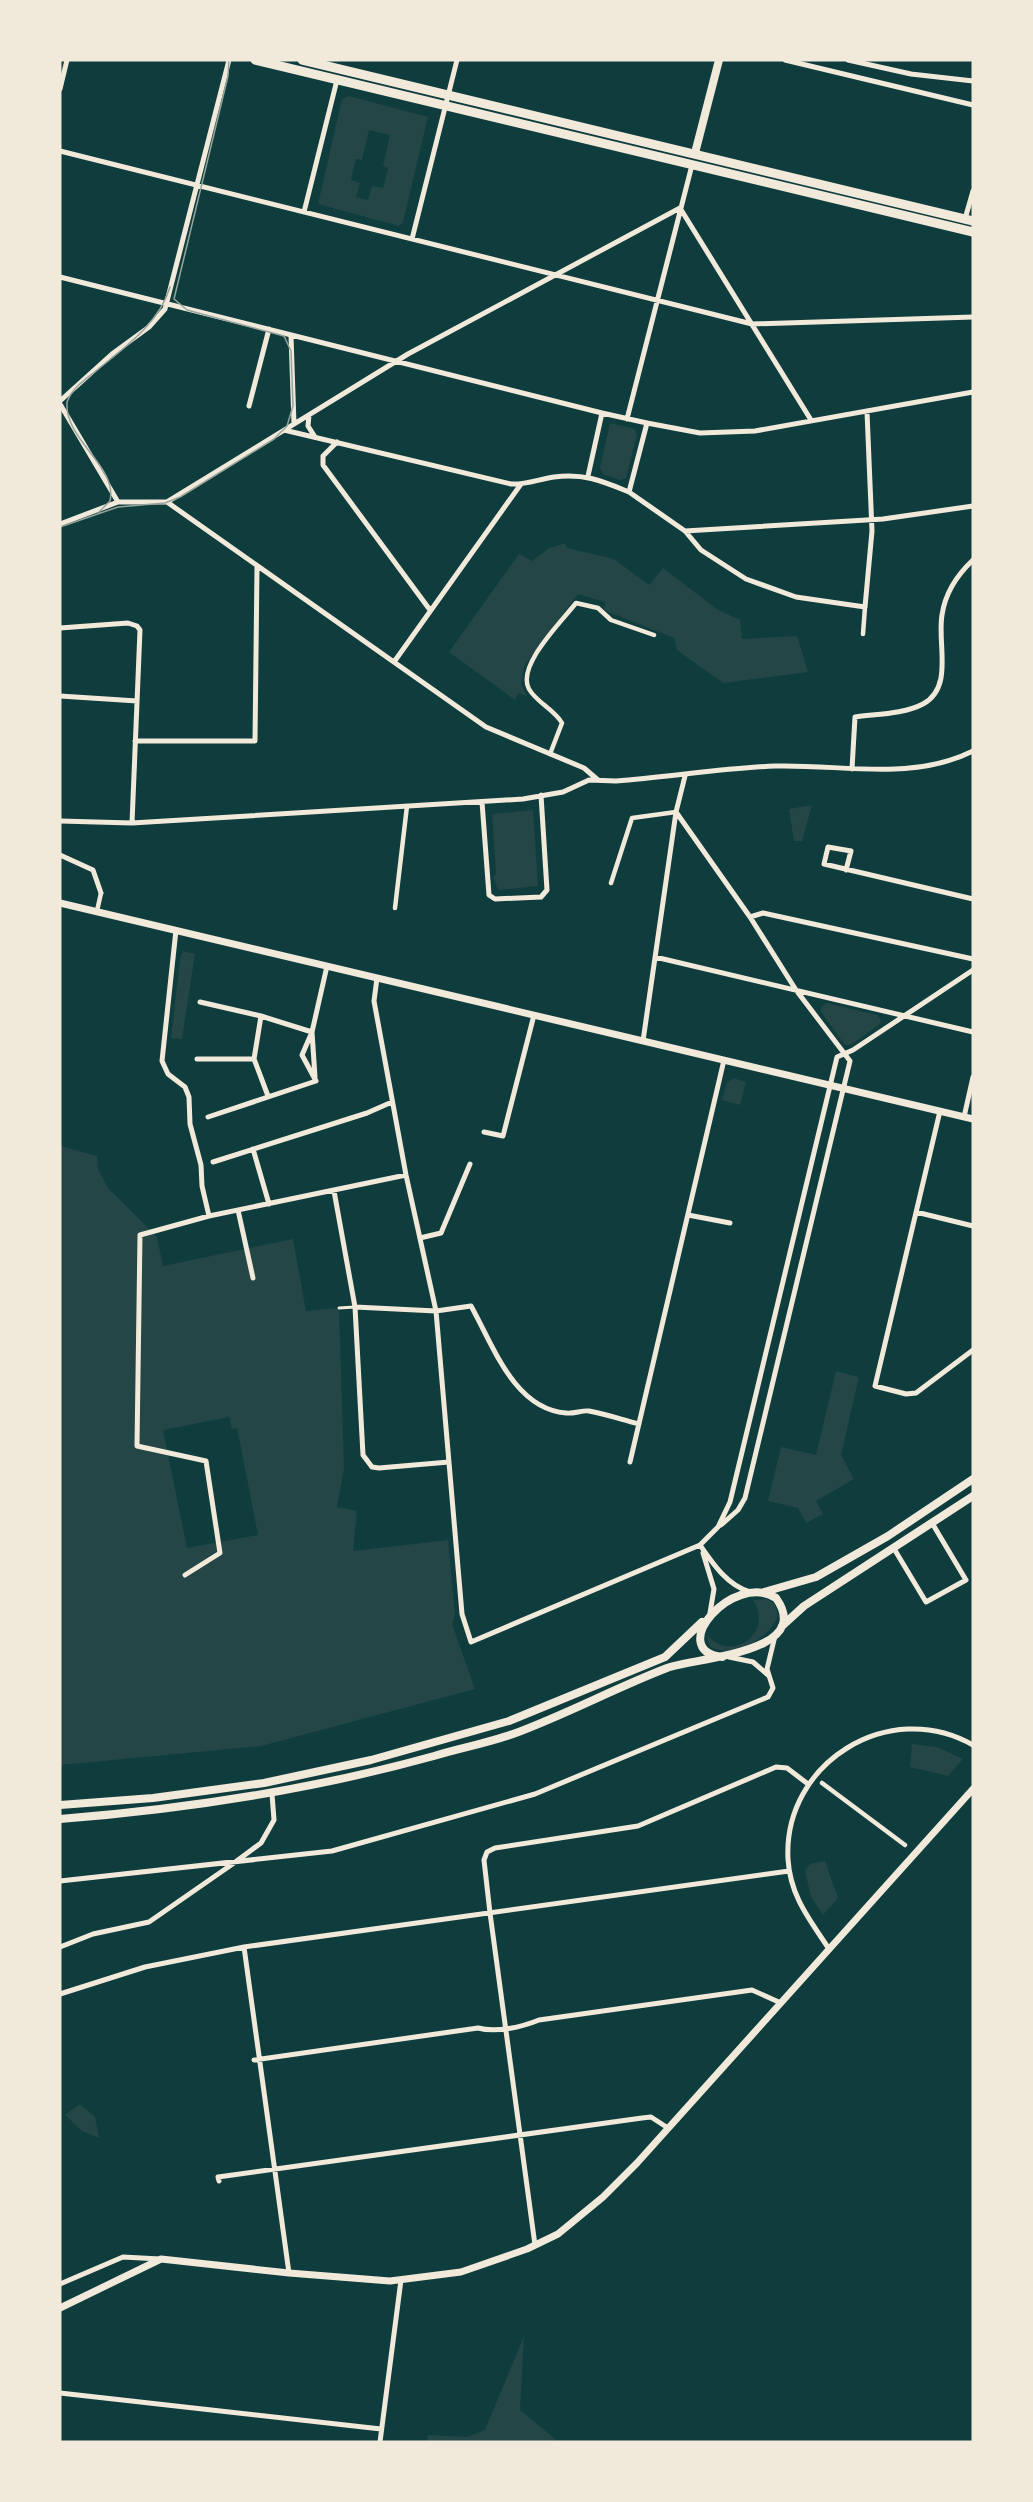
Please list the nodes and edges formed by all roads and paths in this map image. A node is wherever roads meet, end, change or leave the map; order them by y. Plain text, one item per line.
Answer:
1 (67, 60) edge
2 (230, 60) edge
3 (255, 60) edge
4 (302, 60) edge
5 (457, 60) edge
6 (719, 60) edge
7 (785, 60) edge
8 (848, 60) edge
9 (337, 80) junction
10 (973, 81) edge
11 (60, 88) edge
12 (448, 95) junction
13 (973, 105) edge
14 (446, 106) junction
15 (60, 151) edge
16 (695, 153) junction
17 (692, 165) junction
18 (198, 185) junction
19 (973, 191) edge
20 (680, 208) junction
21 (304, 212) junction
22 (969, 220) edge
23 (963, 230) junction
24 (973, 232) edge
25 (412, 239) junction
26 (556, 275) junction
27 (60, 278) edge
28 (657, 301) junction
29 (168, 303) junction
30 (973, 317) edge
31 (752, 324) junction
32 (269, 329) junction
33 (291, 336) junction
34 (394, 362) junction
35 (973, 392) edge
36 (60, 403) edge
37 (249, 406) dead end
38 (602, 412) junction
39 (867, 412) junction
40 (309, 415) junction
41 (627, 419) junction
42 (811, 420) junction
43 (647, 423) junction
44 (294, 424) junction
45 (284, 430) junction
46 (316, 437) junction
47 (337, 442) junction
48 (588, 476) junction
49 (521, 484) junction
50 (628, 492) junction
51 (118, 502) junction
52 (167, 502) junction
53 (973, 506) edge
54 (872, 520) junction
55 (60, 524) edge
56 (685, 531) junction
57 (973, 560) edge
58 (257, 566) junction
59 (865, 608) junction
60 (430, 610) junction
61 (60, 628) edge
62 (863, 634) dead end
63 (654, 635) dead end
64 (394, 662) junction
65 (60, 696) edge
66 (137, 701) junction
67 (135, 741) junction
68 (973, 752) edge
69 (550, 754) junction
70 (852, 769) junction
71 (685, 776) junction
72 (598, 780) junction
73 (542, 795) junction
74 (482, 802) junction
75 (407, 806) junction
76 (676, 812) junction
77 (60, 821) edge
78 (132, 823) junction
79 (60, 855) edge
80 (846, 870) junction
81 (611, 883) dead end
82 (101, 893) joint
83 (973, 899) edge
84 (60, 903) edge
85 (395, 908) dead end
86 (97, 911) junction
87 (750, 917) junction
88 (176, 930) junction
89 (655, 957) junction
90 (973, 959) edge
91 (327, 966) junction
92 (973, 970) edge
93 (377, 978) junction
94 (795, 990) junction
95 (200, 1002) dead end
96 (534, 1015) junction
97 (261, 1016) junction
98 (904, 1016) junction
99 (312, 1032) junction
100 (973, 1032) edge
101 (643, 1041) junction
102 (845, 1053) junction
103 (197, 1059) dead end
104 (254, 1059) junction
105 (724, 1060) junction
106 (973, 1077) edge
107 (316, 1082) junction
108 (268, 1096) junction
109 (392, 1102) junction
110 (940, 1111) junction
111 (208, 1117) dead end
112 (964, 1117) junction
113 (973, 1119) edge
114 (484, 1132) dead end
115 (253, 1149) junction
116 (213, 1162) dead end
117 (470, 1164) dead end
118 (406, 1175) junction
119 (334, 1191) junction
120 (269, 1204) junction
121 (238, 1210) junction
122 (916, 1212) junction
123 (688, 1215) junction
124 (209, 1216) junction
125 (730, 1223) dead end
126 (973, 1226) edge
127 (420, 1238) junction
128 (792, 1243) junction
129 (806, 1246) junction
130 (252, 1278) dead end
131 (355, 1307) junction
132 (339, 1308) dead end
133 (436, 1311) junction
134 (973, 1350) edge
135 (751, 1416) junction
136 (764, 1419) junction
137 (639, 1424) junction
138 (449, 1462) junction
139 (630, 1462) dead end
140 (973, 1479) edge
141 (973, 1496) edge
142 (926, 1512) junction
143 (932, 1523) junction
144 (715, 1530) junction
145 (888, 1536) junction
146 (700, 1545) junction
147 (892, 1546) junction
148 (185, 1575) dead end
149 (758, 1593) junction
150 (708, 1616) junction
151 (778, 1630) junction
152 (725, 1657) junction
153 (769, 1676) junction
154 (973, 1745) edge
155 (822, 1783) dead end
156 (808, 1784) junction
157 (973, 1789) edge
158 (272, 1794) junction
159 (60, 1806) edge
160 (60, 1819) edge
161 (905, 1845) dead end
162 (234, 1863) junction
163 (789, 1871) junction
164 (60, 1881) edge
165 (490, 1913) junction
166 (60, 1947) edge
167 (244, 1947) junction
168 (829, 1949) junction
169 (60, 1994) edge
170 (781, 2003) junction
171 (505, 2028) junction
172 (257, 2060) junction
173 (668, 2128) junction
174 (520, 2135) junction
175 (275, 2171) junction
176 (219, 2181) dead end
177 (535, 2245) junction
178 (162, 2259) junction
179 (289, 2273) junction
180 (401, 2280) junction
181 (60, 2284) edge
182 (60, 2308) edge
183 (60, 2393) edge
184 (381, 2429) junction
185 (380, 2442) edge

1 - 11 street
2 - 18 street
3 - 9 main road
4 - 12 main road
5 - 12 street
6 - 16 main road
7 - 13 street
8 - 10 street
9 - 14 main road
9 - 21 street
12 - 14 street
12 - 16 main road
14 - 17 main road
14 - 25 street
15 - 18 street
16 - 17 main road
16 - 22 main road
17 - 20 street
17 - 23 main road
18 - 21 street
18 - 29 street
19 - 22 street
20 - 26 street
20 - 28 street
20 - 31 street
21 - 25 street
22 - 23 main road
23 - 24 main road
25 - 26 street
26 - 28 street
26 - 34 street
27 - 29 street
28 - 31 street
28 - 41 street
29 - 32 street
29 - 36 street
30 - 31 street
31 - 42 street
32 - 33 street
32 - 37 street
33 - 34 street
33 - 44 street
34 - 38 street
34 - 40 street
35 - 39 street
36 - 51 street
38 - 41 street
38 - 48 street
39 - 42 street
39 - 54 street
40 - 44 street
40 - 46 street
41 - 43 street
42 - 43 street
43 - 50 street
44 - 45 street
45 - 46 street
45 - 52 street
46 - 47 street
47 - 49 street
47 - 60 street
48 - 49 street
48 - 50 street
49 - 60 street
50 - 56 street
51 - 52 street
51 - 55 street
52 - 58 street
53 - 54 street
54 - 56 street
54 - 59 street
56 - 59 street
57 - 70 street
58 - 64 street
58 - 67 street
59 - 62 street
60 - 64 street
61 - 66 street
63 - 69 street
64 - 69 street
65 - 66 street
66 - 67 street
67 - 78 street
68 - 70 street
69 - 72 street
70 - 71 street
71 - 72 street
71 - 76 street
72 - 73 street
73 - 74 street
73 - 74 street
74 - 75 street
75 - 78 street
75 - 85 street
76 - 81 street
76 - 87 street
76 - 89 street
77 - 78 street
79 - 82 street
80 - 80 street
80 - 83 street
82 - 86 street
84 - 86 street
86 - 88 street
87 - 90 street
87 - 94 street
88 - 91 street
88 - 124 street
89 - 94 street
89 - 101 street
91 - 93 street
91 - 99 street
92 - 98 street
93 - 96 street
93 - 109 street
94 - 98 street
94 - 102 street
95 - 97 street
96 - 101 street
96 - 114 street
97 - 99 street
97 - 104 street
98 - 100 street
98 - 102 street
99 - 107 street
99 - 107 street
101 - 105 street
102 - 128 street
102 - 129 street
103 - 104 street
104 - 108 street
105 - 110 street
105 - 123 street
106 - 112 street
107 - 108 street
108 - 111 street
109 - 115 street
109 - 118 street
110 - 112 street
110 - 122 street
112 - 113 street
115 - 116 street
115 - 120 street
117 - 127 street
118 - 119 street
118 - 127 street
119 - 120 street
119 - 131 street
120 - 121 street
121 - 124 street
121 - 130 street
122 - 126 street
122 - 134 street
123 - 125 street
123 - 137 street
124 - 148 street
127 - 133 street
128 - 129 street
128 - 135 street
129 - 136 street
131 - 132 lane
131 - 133 street
131 - 138 street
133 - 137 street
133 - 138 street
135 - 136 street
135 - 144 street
136 - 144 street
137 - 139 street
138 - 146 street
140 - 142 main road
141 - 143 main road
142 - 143 main road
142 - 145 main road
143 - 147 main road
143 - 147 street
144 - 146 street
145 - 147 main road
145 - 149 main road
146 - 149 street
146 - 150 street
147 - 151 main road
149 - 150 main road
149 - 151 main road
150 - 152 main road
150 - 159 main road
151 - 152 main road
151 - 153 street
152 - 153 street
152 - 158 main road
153 - 162 street
154 - 156 street
155 - 161 street
156 - 163 street
156 - 165 street
157 - 168 street
158 - 160 main road
158 - 162 street
162 - 164 street
162 - 166 street
163 - 165 street
163 - 168 street
165 - 167 street
165 - 171 street
167 - 169 street
167 - 172 street
168 - 170 street
170 - 171 street
170 - 173 street
171 - 172 street
171 - 174 street
172 - 175 street
173 - 174 street
173 - 177 street
174 - 175 street
174 - 177 street
175 - 176 street
175 - 179 street
177 - 180 street
178 - 179 street
178 - 181 street
178 - 182 street
179 - 180 street
180 - 184 street
183 - 184 street
184 - 185 street

